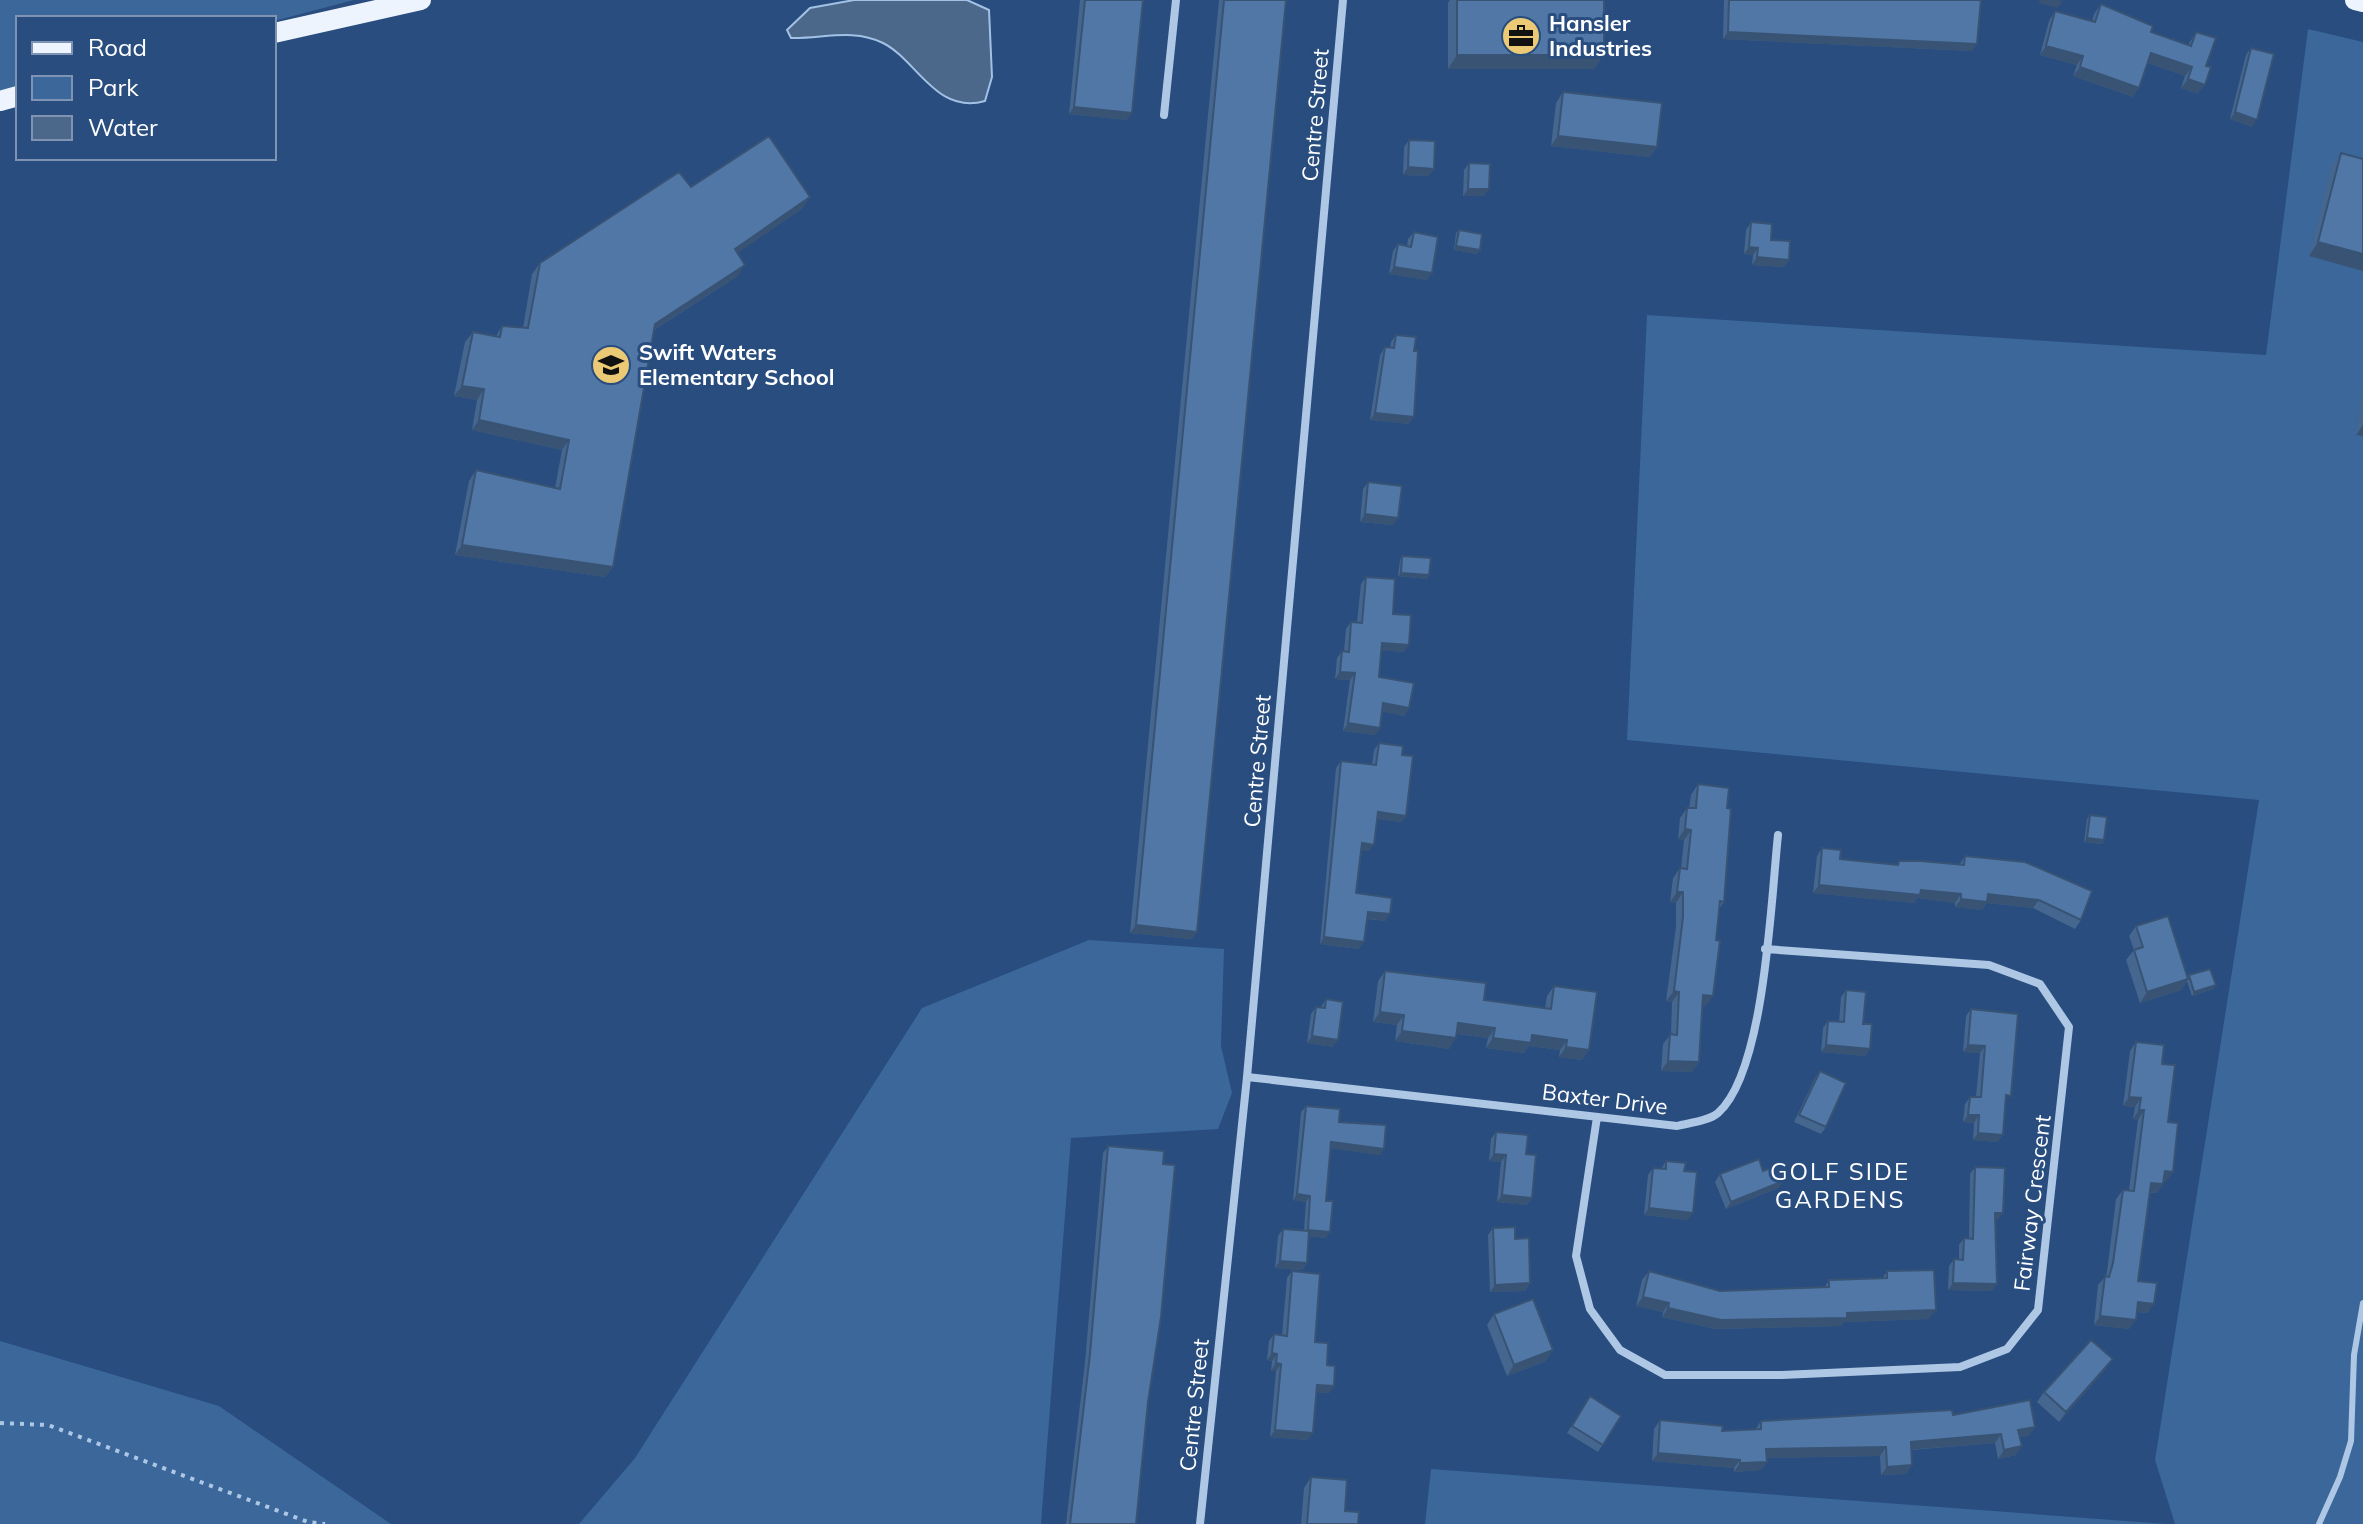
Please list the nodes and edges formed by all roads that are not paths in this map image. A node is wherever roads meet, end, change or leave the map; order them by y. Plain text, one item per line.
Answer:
1 (421, 0) edge
2 (1176, 0) edge
3 (1343, 0) edge
4 (2355, 0) edge
5 (2363, 2) edge
6 (276, 33) edge
7 (1164, 115) dead end
8 (1778, 835) dead end
9 (1765, 949) junction
10 (1247, 1077) junction
11 (1597, 1117) junction
12 (2363, 1303) edge
13 (1200, 1524) edge
14 (2319, 1524) edge

1 - 6 main road
2 - 7 street
3 - 10 street, Centre Street
4 - 5 main road
8 - 9 street, Baxter Drive
9 - 11 street, Baxter Drive
9 - 11 street, Fairway Crescent
10 - 11 street, Baxter Drive
10 - 13 street, Centre Street
12 - 14 lane

